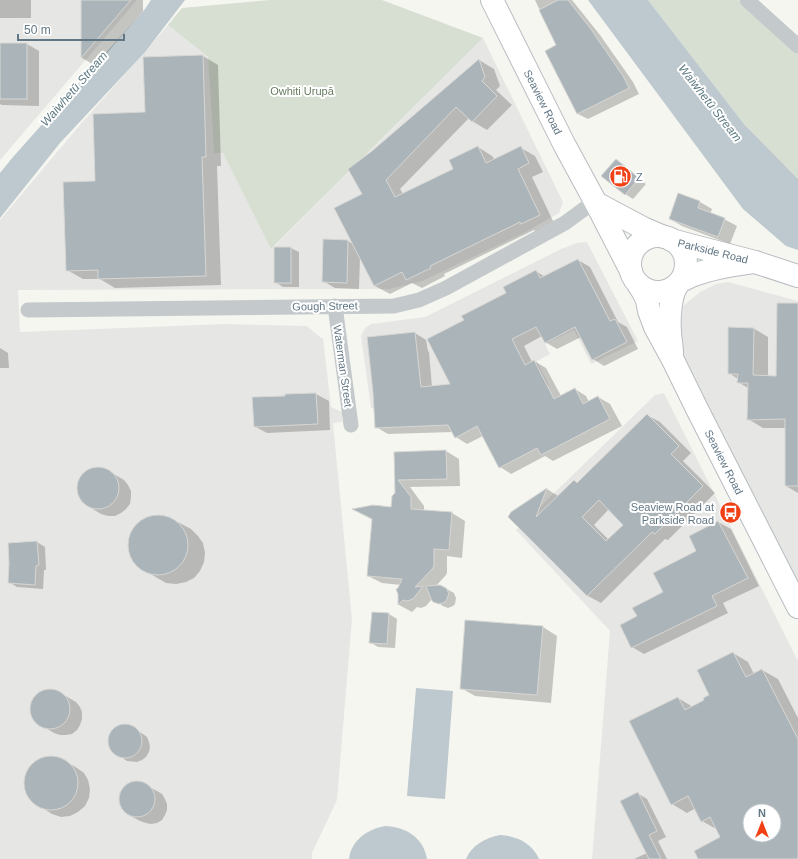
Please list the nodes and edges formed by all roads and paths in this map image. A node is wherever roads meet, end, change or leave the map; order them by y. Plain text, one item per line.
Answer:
1 (492, 0) edge
2 (747, 0) edge
3 (798, 46) edge
4 (596, 202) junction
5 (667, 239) junction
6 (755, 262) junction
7 (798, 276) edge
8 (634, 277) junction
9 (679, 282) junction
10 (335, 306) junction
11 (28, 310) dead end
12 (673, 360) junction
13 (351, 425) dead end
14 (798, 607) edge

1 - 4 main road, Seaview Road
2 - 3 street
4 - 5 main road
4 - 8 main road, Seaview Road
4 - 10 street, Gough Street
5 - 6 main road, Parkside Road
5 - 8 main road
5 - 9 main road
6 - 7 main road, Parkside Road
6 - 9 main road, Parkside Road
8 - 9 main road
8 - 12 main road, Seaview Road
9 - 12 main road, Seaview Road
10 - 11 street, Gough Street
10 - 13 street, Waterman Street
12 - 14 main road, Seaview Road

